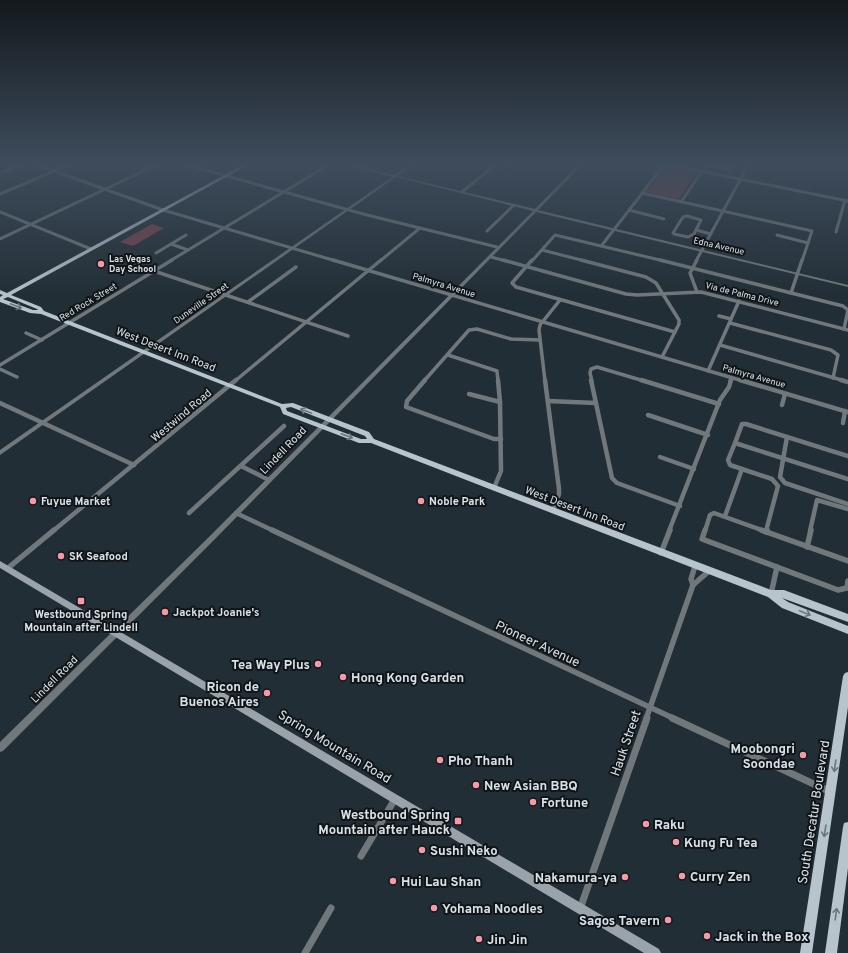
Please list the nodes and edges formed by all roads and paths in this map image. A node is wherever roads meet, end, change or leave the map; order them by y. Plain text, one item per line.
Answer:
1 (63, 209) edge
2 (160, 209) edge
3 (163, 209) edge
4 (254, 209) edge
5 (509, 209) edge
6 (712, 209) edge
7 (844, 209) edge
8 (347, 210) joint
9 (535, 210) joint
10 (629, 210) joint
11 (0, 212) edge
12 (723, 212) junction
13 (664, 219) dead end
14 (31, 225) junction
15 (223, 228) junction
16 (420, 228) junction
17 (614, 229) junction
18 (696, 230) junction
19 (487, 231) dead end
20 (836, 232) dead end
21 (712, 234) junction
22 (186, 235) dead end
23 (777, 235) dead end
24 (0, 239) edge
25 (808, 243) junction
26 (171, 244) junction
27 (602, 245) junction
28 (88, 248) junction
29 (293, 248) junction
30 (497, 248) junction
31 (188, 250) junction
32 (542, 250) junction
33 (702, 250) junction
34 (156, 253) dead end
35 (490, 257) junction
36 (296, 267) dead end
37 (526, 267) junction
38 (692, 268) junction
39 (368, 270) junction
40 (154, 271) junction
41 (798, 273) junction
42 (848, 285) edge
43 (697, 292) junction
44 (2, 293) edge
45 (791, 293) junction
46 (664, 294) junction
47 (226, 296) junction
48 (453, 296) junction
49 (0, 299) edge
50 (560, 300) junction
51 (739, 301) junction
52 (248, 302) junction
53 (42, 312) junction
54 (719, 316) dead end
55 (730, 321) junction
56 (307, 322) junction
57 (542, 322) junction
58 (69, 323) junction
59 (846, 329) edge
60 (675, 332) junction
61 (26, 333) dead end
62 (348, 336) dead end
63 (42, 340) junction
64 (540, 340) junction
65 (720, 345) junction
66 (145, 352) junction
67 (448, 355) junction
68 (662, 357) junction
69 (0, 365) edge
70 (0, 370) edge
71 (708, 371) junction
72 (17, 377) dead end
73 (732, 378) junction
74 (834, 378) junction
75 (848, 382) edge
76 (230, 386) junction
77 (469, 394) dead end
78 (785, 394) junction
79 (548, 401) junction
80 (500, 402) junction
81 (0, 403) edge
82 (596, 403) junction
83 (719, 404) junction
84 (782, 405) dead end
85 (282, 406) junction
86 (846, 412) edge
87 (648, 415) dead end
88 (328, 419) junction
89 (44, 422) junction
90 (843, 423) dead end
91 (284, 426) dead end
92 (322, 426) junction
93 (708, 435) junction
94 (787, 437) junction
95 (501, 439) junction
96 (372, 441) junction
97 (735, 443) junction
98 (0, 453) edge
99 (848, 456) edge
100 (660, 457) dead end
101 (784, 459) junction
102 (134, 465) junction
103 (241, 466) junction
104 (694, 469) junction
105 (742, 469) junction
106 (848, 479) edge
107 (269, 480) junction
108 (494, 488) junction
109 (848, 504) edge
110 (680, 506) junction
111 (848, 508) edge
112 (553, 511) junction
113 (189, 513) dead end
114 (236, 513) junction
115 (725, 516) junction
116 (766, 532) junction
117 (807, 547) junction
118 (661, 553) junction
119 (848, 561) edge
120 (0, 564) edge
121 (696, 566) junction
122 (777, 567) junction
123 (8, 568) junction
124 (709, 571) junction
125 (848, 581) edge
126 (693, 585) junction
127 (771, 594) junction
128 (848, 618) edge
129 (848, 630) edge
130 (116, 632) junction
131 (848, 676) edge
132 (650, 707) junction
133 (0, 748) edge
134 (831, 792) junction
135 (395, 798) junction
136 (848, 827) edge
137 (361, 856) dead end
138 (331, 908) dead end
139 (580, 909) junction
140 (305, 953) edge
141 (654, 953) edge
142 (806, 953) edge
143 (831, 953) edge

1 - 14 street
2 - 28 main road
3 - 15 street, Palmyra Avenue
4 - 15 street, Red Rock Street
5 - 19 street
6 - 12 street
7 - 20 street
8 - 16 street
8 - 29 street, Duneville Street
9 - 17 street, Edna Avenue
9 - 30 street, Lindell Road
10 - 13 street
10 - 17 street
11 - 14 street
12 - 21 street
12 - 25 street
14 - 24 street
14 - 28 street
15 - 29 street, Palmyra Avenue
15 - 31 street, Red Rock Street
16 - 30 street
16 - 39 street, Westwind Road
17 - 27 street
17 - 33 street, Edna Avenue
18 - 18 street
18 - 21 street
21 - 33 street
22 - 26 street
23 - 25 street
25 - 41 street
26 - 31 street
26 - 34 street
27 - 32 street
27 - 38 street
28 - 44 main road
29 - 39 street, Palmyra Avenue
29 - 47 street, Duneville Street
30 - 35 street, Lindell Road
31 - 40 street, Red Rock Street
32 - 37 street
32 - 46 street
33 - 38 street
33 - 41 street, Edna Avenue
35 - 37 street, Via de Palma Drive
35 - 48 street, Lindell Road
36 - 52 street
37 - 46 street, Via de Palma Drive
37 - 50 street
38 - 43 street
38 - 45 street
39 - 48 street, Palmyra Avenue
39 - 56 street, Westwind Road
40 - 47 street
40 - 58 street, Red Rock Street
41 - 42 street, Edna Avenue
41 - 45 street
43 - 46 street, Via de Palma Drive
43 - 51 street, Via de Palma Drive
44 - 49 main road
44 - 53 main road, West Desert Inn Road
45 - 59 street
46 - 60 street
47 - 52 street
47 - 66 street, Duneville Street
48 - 57 street, Palmyra Avenue
48 - 88 street, Lindell Road
49 -> 53 main road, West Desert Inn Road
50 - 57 street
50 - 60 street
51 - 55 street
51 - 59 street, Via de Palma Drive
52 - 56 street
53 - 58 main road, West Desert Inn Road
54 - 55 street
55 - 65 street
55 - 74 street
56 - 62 street
56 - 76 street, Westwind Road
57 - 64 street
57 - 68 street, Palmyra Avenue
58 - 63 street, Red Rock Street
58 - 66 main road, West Desert Inn Road
60 - 68 street
61 - 63 street
63 - 69 street, Red Rock Street
64 - 67 street
64 - 79 street
65 - 71 street
65 - 74 street
66 - 76 main road, West Desert Inn Road
66 - 89 street, Duneville Street
67 - 80 street
67 - 95 street
68 - 71 street, Palmyra Avenue
70 - 72 street
71 - 73 street, Palmyra Avenue
73 - 78 street, Palmyra Avenue
73 - 83 street
74 - 75 street
76 - 85 main road, West Desert Inn Road
76 - 102 street, Westwind Road
77 - 80 street
78 - 84 street
78 - 86 street, Palmyra Avenue
79 - 82 street
79 - 112 street
80 - 95 street
81 - 89 street
82 - 83 street
82 - 110 street
83 - 93 street
88 -> 85 main road, West Desert Inn Road
85 - 92 main road, West Desert Inn Road
86 - 90 street
87 - 93 street
88 - 92 street, Lindell Road
88 - 96 main road, West Desert Inn Road
89 - 98 street, Duneville Street
89 - 102 street
91 - 103 street
92 -> 96 main road, West Desert Inn Road
92 - 107 street, Lindell Road
93 - 104 street
94 - 97 street
94 - 99 street
94 - 101 street
95 - 108 street
96 - 108 main road, West Desert Inn Road
97 - 101 street
97 - 105 street
100 - 104 street
101 - 106 street
101 - 109 street
102 - 123 street, Westwind Road
103 - 107 street
103 - 113 street
104 - 110 street
105 - 115 street
105 - 116 street
107 - 114 street, Lindell Road
108 - 112 main road, West Desert Inn Road
110 - 118 street
111 - 117 street
112 - 118 main road, West Desert Inn Road
114 - 130 street, Lindell Road
114 - 132 street, Pioneer Avenue
115 - 116 street
115 - 122 street
116 - 117 street
117 - 119 street
118 - 121 main road, West Desert Inn Road
120 - 123 main road, Spring Mountain Road
121 - 124 main road, West Desert Inn Road
121 - 126 street, Hauk Street
122 - 125 street
122 - 127 street
123 - 130 main road, Spring Mountain Road
124 - 126 street, Hauk Street
124 - 127 main road, West Desert Inn Road
126 - 132 street, Hauk Street
127 - 128 main road, West Desert Inn Road
127 -> 129 main road, West Desert Inn Road
130 - 133 street, Lindell Road
130 - 135 main road, Spring Mountain Road
131 -> 134 main road, South Decatur Boulevard
132 - 134 street, Pioneer Avenue
132 - 139 street, Hauk Street
134 -> 142 main road, South Decatur Boulevard
135 - 137 street
135 - 139 main road, Spring Mountain Road
143 -> 136 main road
138 - 140 street
139 - 141 main road, Spring Mountain Road

